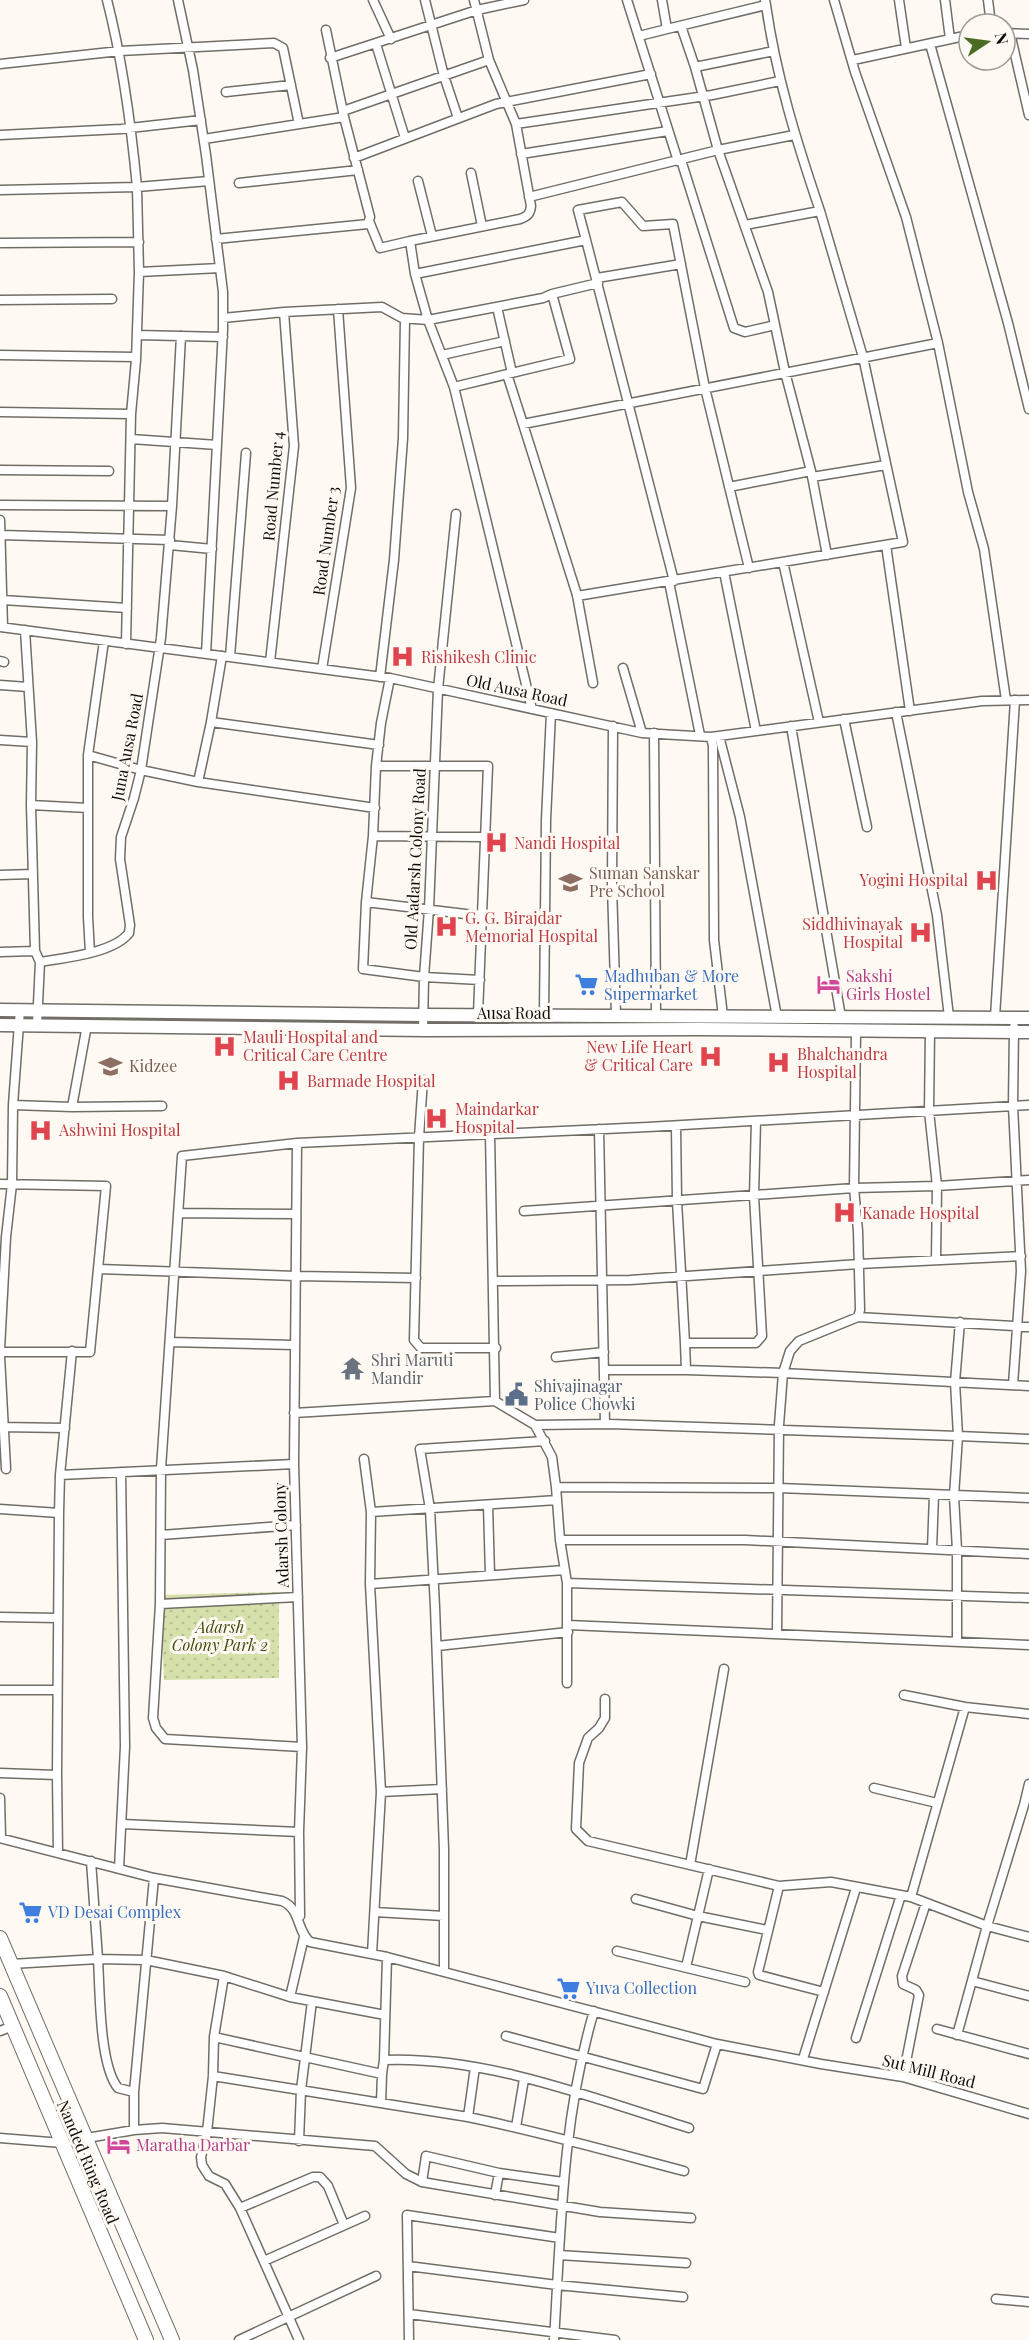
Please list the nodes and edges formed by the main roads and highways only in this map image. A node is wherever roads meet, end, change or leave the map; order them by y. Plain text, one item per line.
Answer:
1 (0, 1010) edge
2 (1029, 1018) edge
3 (0, 1025) edge
4 (1029, 1032) edge
5 (0, 1938) edge
6 (0, 1996) edge
7 (6, 2029) edge
8 (146, 2340) edge
9 (172, 2340) edge

1 - 2 main road
3 - 4 main road, Ausa Road
5 - 9 highway
6 - 7 highway, Nanded Ring Road
7 - 8 highway, Nanded Ring Road

